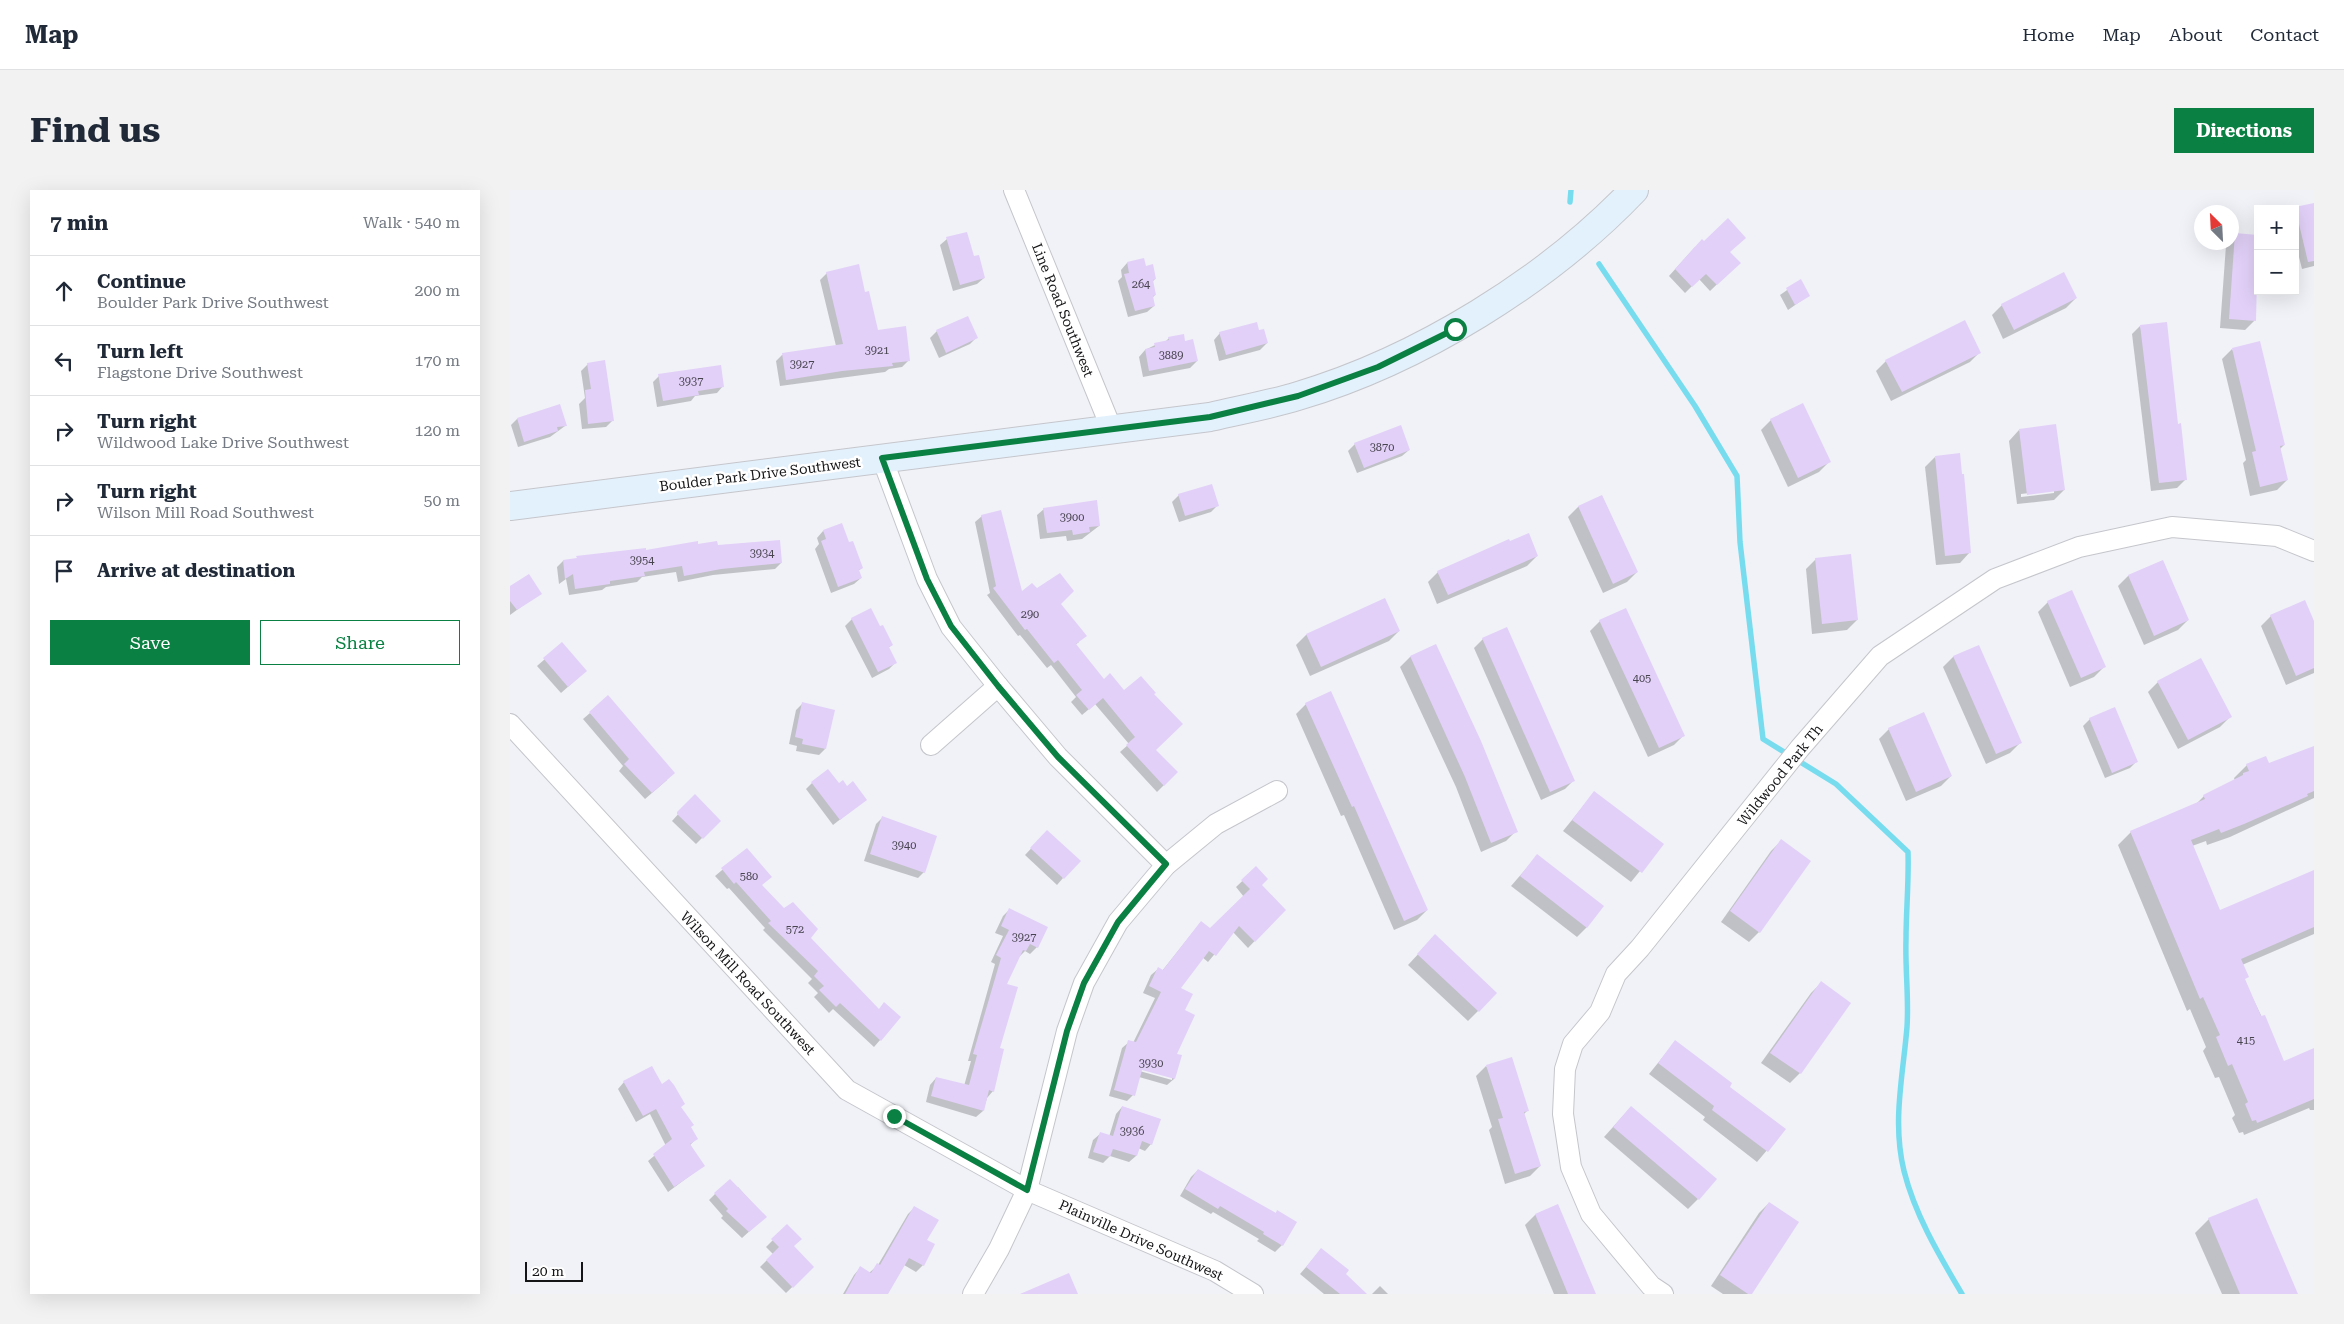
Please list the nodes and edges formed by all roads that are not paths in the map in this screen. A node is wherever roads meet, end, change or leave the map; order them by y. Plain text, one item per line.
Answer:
1 (1014, 190) edge
2 (1634, 190) edge
3 (1112, 430) junction
4 (882, 458) junction
5 (510, 506) edge
6 (2314, 551) edge
7 (998, 686) junction
8 (510, 724) edge
9 (931, 745) dead end
10 (1277, 791) dead end
11 (1166, 864) junction
12 (1027, 1190) junction
13 (973, 1294) edge
14 (1253, 1294) edge
15 (1663, 1294) edge

1 - 3 street, Line Road Southwest
2 - 3 street, Boulder Park Drive Southwest
3 - 4 street, Boulder Park Drive Southwest
4 - 5 street, Boulder Park Drive Southwest
4 - 7 street
6 - 15 street, Wildwood Park Th
7 - 9 street
7 - 11 street
8 - 12 street, Wilson Mill Road Southwest
10 - 11 street
11 - 12 street
12 - 13 street
12 - 14 street, Plainville Drive Southwest

